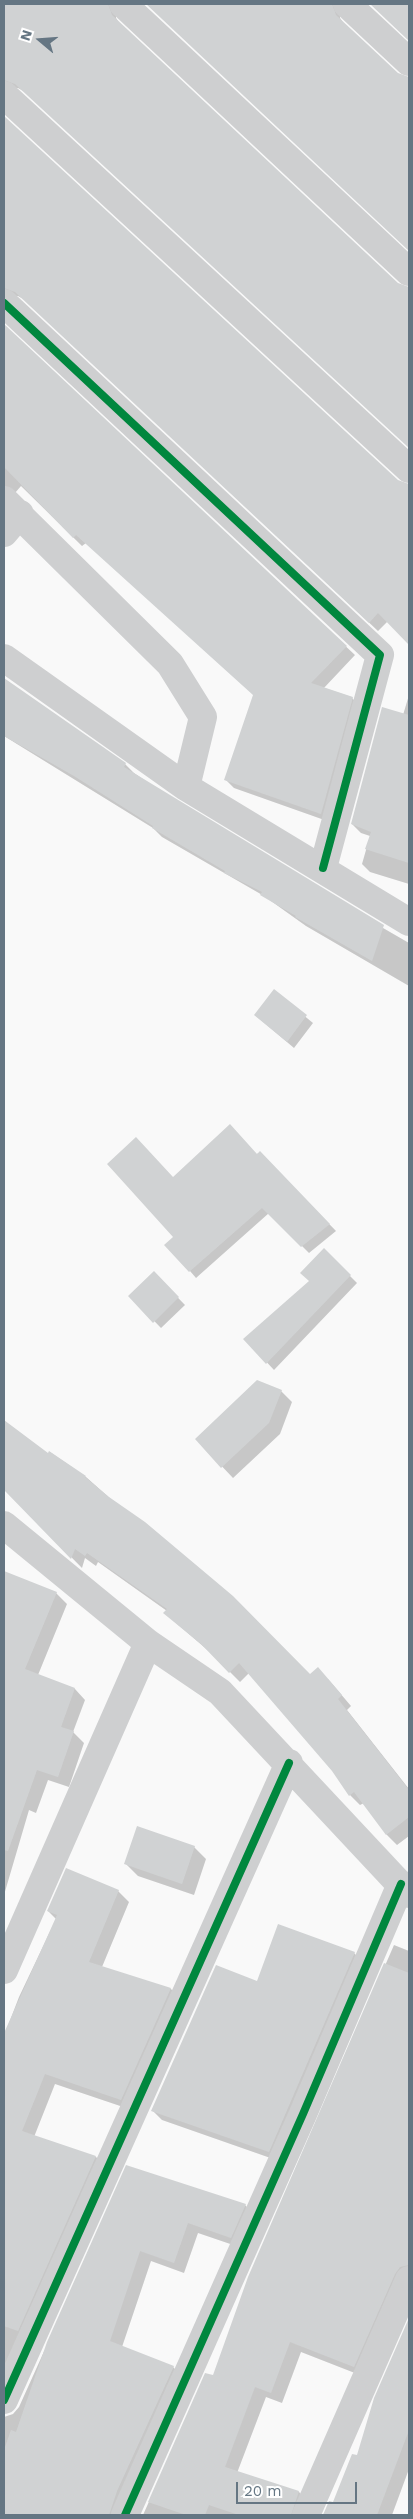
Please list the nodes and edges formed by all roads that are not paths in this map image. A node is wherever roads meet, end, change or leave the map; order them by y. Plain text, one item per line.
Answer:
1 (123, 4) edge
2 (347, 4) edge
3 (409, 62) edge
4 (4, 95) edge
5 (409, 272) edge
6 (4, 303) edge
7 (409, 469) edge
8 (9, 515) edge
9 (4, 658) edge
10 (186, 787) junction
11 (323, 868) junction
12 (409, 922) edge
13 (6, 1533) edge
14 (148, 1643) junction
15 (289, 1763) junction
16 (405, 1889) edge
17 (4, 1970) edge
18 (409, 2280) edge
19 (4, 2400) edge
20 (125, 2515) edge
21 (306, 2515) edge

1 - 5 street
2 - 3 street
4 - 7 street
6 - 11 street
8 - 10 street
9 - 10 street
10 - 11 street
11 - 12 street
13 - 14 street
14 - 15 street
14 - 17 street
15 - 16 street
15 - 19 street
16 - 20 street
18 - 21 street

